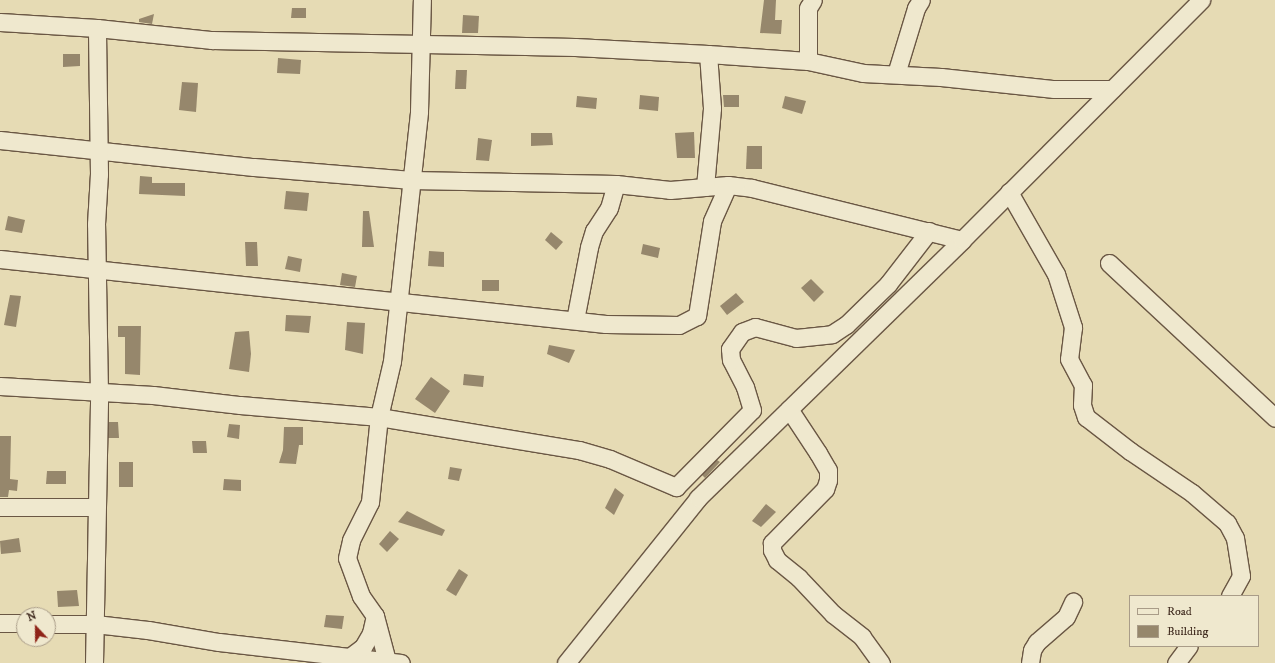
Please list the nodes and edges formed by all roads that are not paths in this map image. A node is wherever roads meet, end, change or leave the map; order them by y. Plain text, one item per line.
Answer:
1 (422, 0) edge
2 (814, 0) edge
3 (921, 0) edge
4 (1201, 0) edge
5 (0, 22) edge
6 (97, 28) junction
7 (422, 45) junction
8 (708, 54) junction
9 (808, 61) junction
10 (896, 74) junction
11 (1112, 89) junction
12 (0, 140) edge
13 (99, 150) junction
14 (410, 180) junction
15 (616, 184) junction
16 (728, 185) junction
17 (705, 187) junction
18 (1009, 192) junction
19 (929, 231) junction
20 (962, 240) junction
21 (0, 259) edge
22 (1109, 263) dead end
23 (98, 268) junction
24 (398, 303) junction
25 (575, 320) junction
26 (0, 386) edge
27 (99, 393) junction
28 (789, 409) junction
29 (379, 416) junction
30 (1275, 418) edge
31 (676, 487) junction
32 (698, 498) junction
33 (0, 507) edge
34 (96, 507) junction
35 (1231, 595) edge
36 (1073, 602) dead end
37 (375, 616) junction
38 (0, 623) edge
39 (16, 623) edge
40 (56, 624) edge
41 (95, 624) junction
42 (1188, 647) edge
43 (344, 658) edge
44 (394, 662) edge
45 (94, 663) edge
46 (566, 663) edge
47 (881, 663) edge
48 (1030, 663) edge
49 (1176, 663) edge

1 - 7 street
2 - 9 street
3 - 10 street
4 - 11 street
5 - 6 street
6 - 7 street
6 - 13 street
7 - 8 street
7 - 14 street
8 - 9 street
8 - 17 street
9 - 10 street
10 - 11 street
11 - 18 street
12 - 13 street
13 - 14 street
13 - 23 street
14 - 15 street
14 - 24 street
15 - 17 street
15 - 25 street
16 - 17 street
16 - 19 street
16 - 25 street
18 - 20 street
18 - 35 street
19 - 20 street
19 - 31 street
20 - 28 street
21 - 23 street
22 - 30 street
23 - 24 street
23 - 27 street
24 - 25 street
24 - 29 street
26 - 27 street
27 - 29 street
27 - 34 street
28 - 32 street
28 - 47 street
29 - 31 street
29 - 37 street
31 - 32 street
32 - 46 street
33 - 34 street
34 - 41 street
36 - 48 street
37 - 43 street
37 - 44 street
38 - 39 street
40 - 41 street
41 - 43 street
41 - 45 street
42 - 49 street
43 - 44 street

